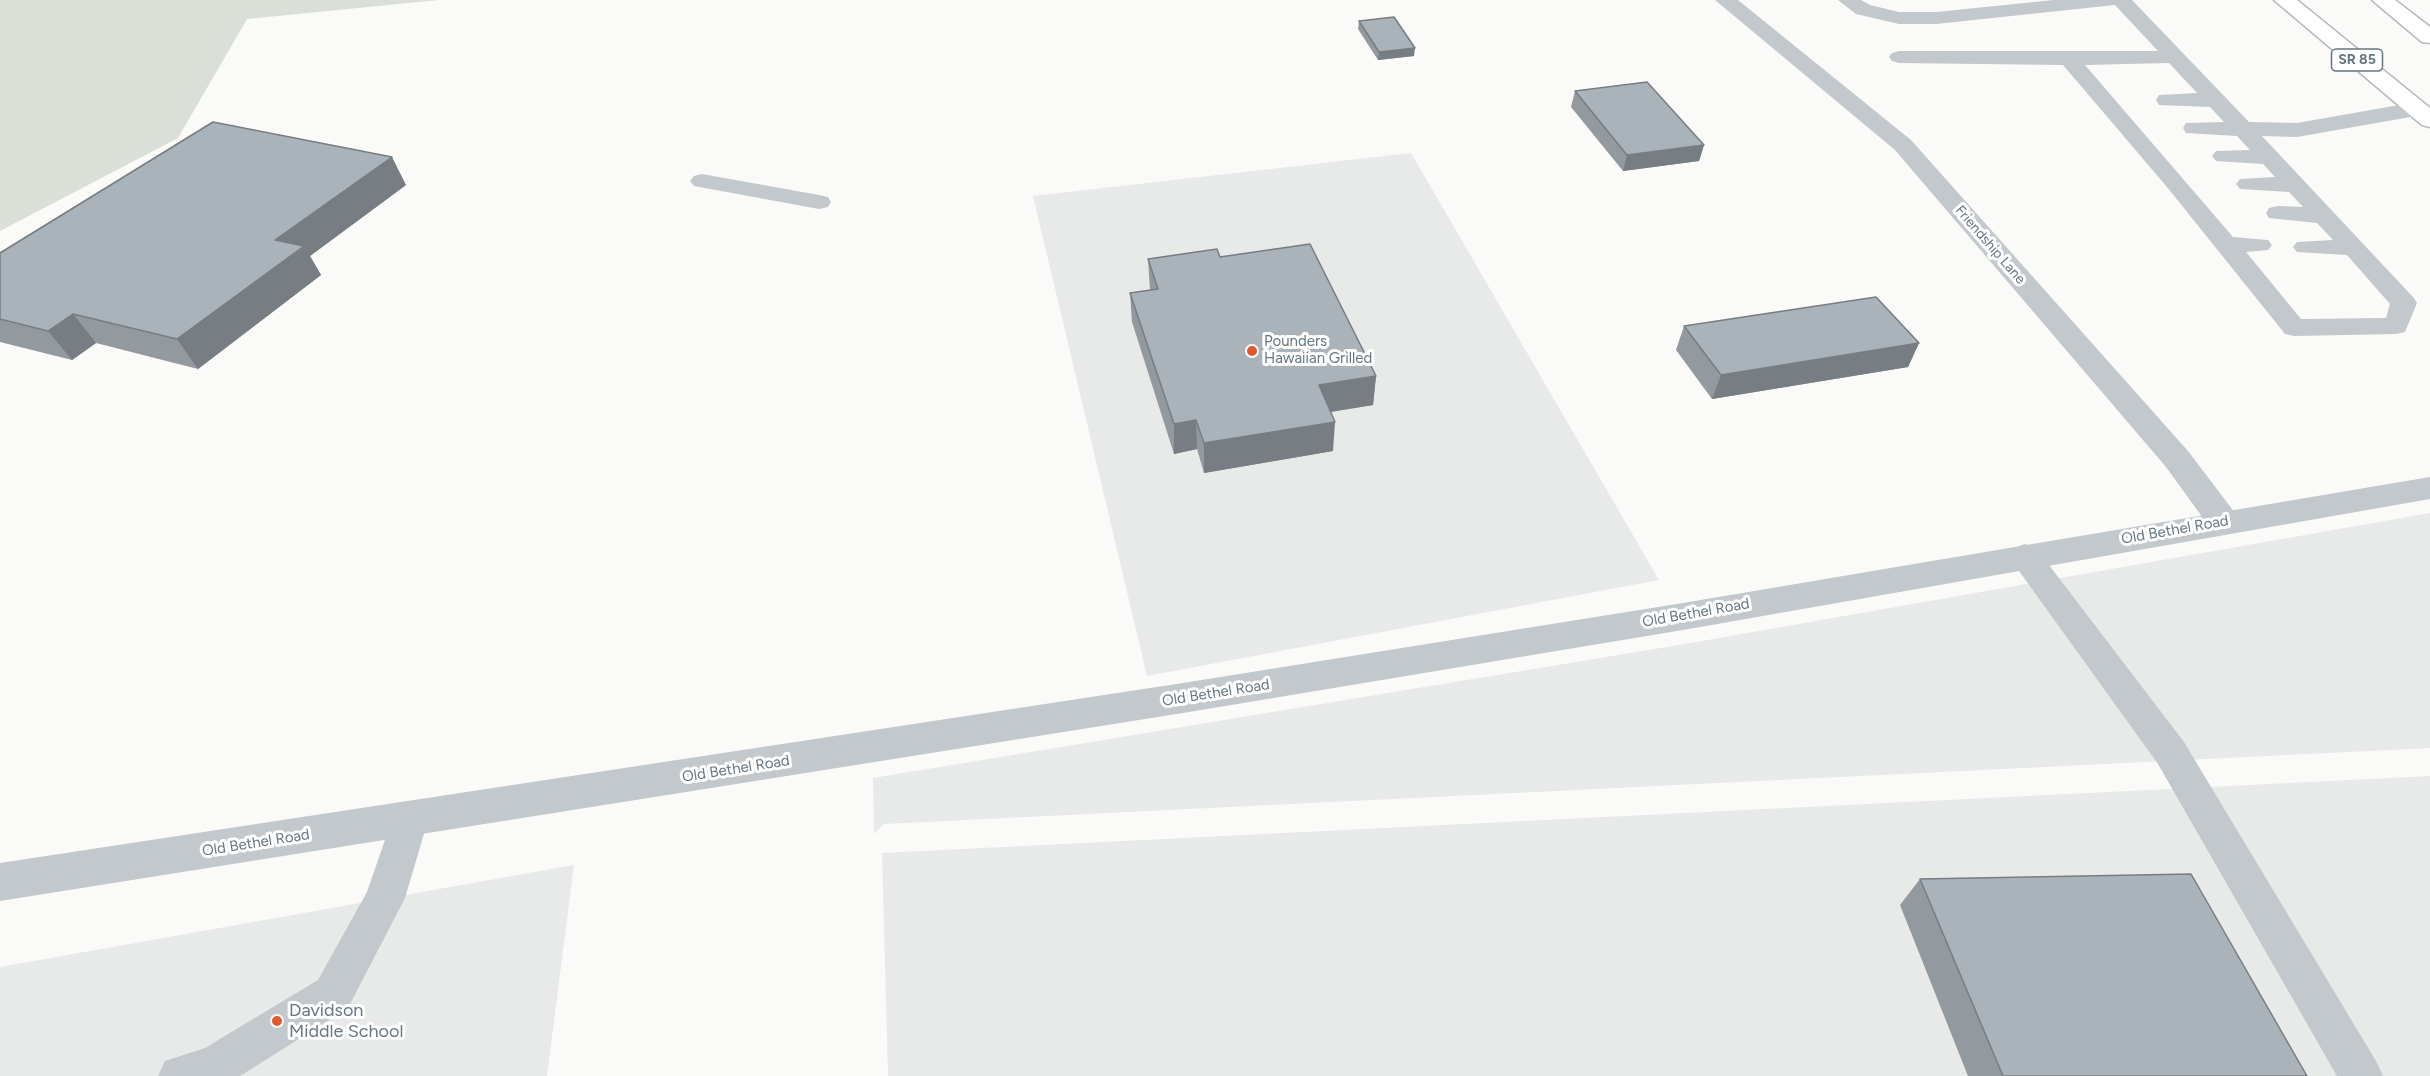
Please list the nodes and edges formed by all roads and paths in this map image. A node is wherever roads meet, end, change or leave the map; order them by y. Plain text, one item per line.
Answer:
1 (1725, 0) edge
2 (1848, 0) edge
3 (1902, 0) edge
4 (2112, 0) edge
5 (2121, 0) edge
6 (2284, 0) edge
7 (2382, 0) edge
8 (2078, 3) junction
9 (2430, 37) edge
10 (1899, 57) dead end
11 (2175, 57) junction
12 (2069, 59) junction
13 (2167, 100) dead end
14 (2216, 100) junction
15 (2423, 115) edge
16 (2127, 126) junction
17 (2152, 127) dead end
18 (2194, 128) dead end
19 (2242, 128) junction
20 (2151, 154) junction
21 (2179, 155) dead end
22 (2224, 156) dead end
23 (2270, 157) junction
24 (702, 181) dead end
25 (2175, 182) junction
26 (2202, 183) dead end
27 (2248, 184) dead end
28 (2296, 185) junction
29 (819, 202) dead end
30 (2197, 210) junction
31 (2230, 211) dead end
32 (2278, 213) dead end
33 (2325, 216) junction
34 (2225, 244) junction
35 (2259, 245) dead end
36 (2306, 247) dead end
37 (2354, 248) junction
38 (2430, 488) edge
39 (2223, 521) junction
40 (2025, 556) junction
41 (409, 820) junction
42 (0, 882) edge
43 (180, 1076) edge
44 (2361, 1076) edge

1 - 39 street, Friendship Lane
2 - 8 lane
3 - 8 lane
4 - 8 lane
5 - 11 lane
6 - 15 main road, SR 85
7 - 9 main road
10 - 12 lane
11 - 12 lane
11 - 14 lane
12 - 16 lane
13 - 14 lane
14 - 19 lane
15 - 19 lane
16 - 17 lane
16 - 20 lane
18 - 19 lane
19 - 23 lane
20 - 21 lane
20 - 25 lane
22 - 23 lane
23 - 28 lane
24 - 29 lane
25 - 26 lane
25 - 30 lane
27 - 28 lane
28 - 33 lane
30 - 31 lane
30 - 34 lane
32 - 33 lane
33 - 37 lane
34 - 35 lane
34 - 37 lane
36 - 37 lane
38 - 39 street, Old Bethel Road
39 - 40 street, Old Bethel Road
40 - 41 street, Old Bethel Road
40 - 44 lane
41 - 42 street, Old Bethel Road
41 - 43 lane

